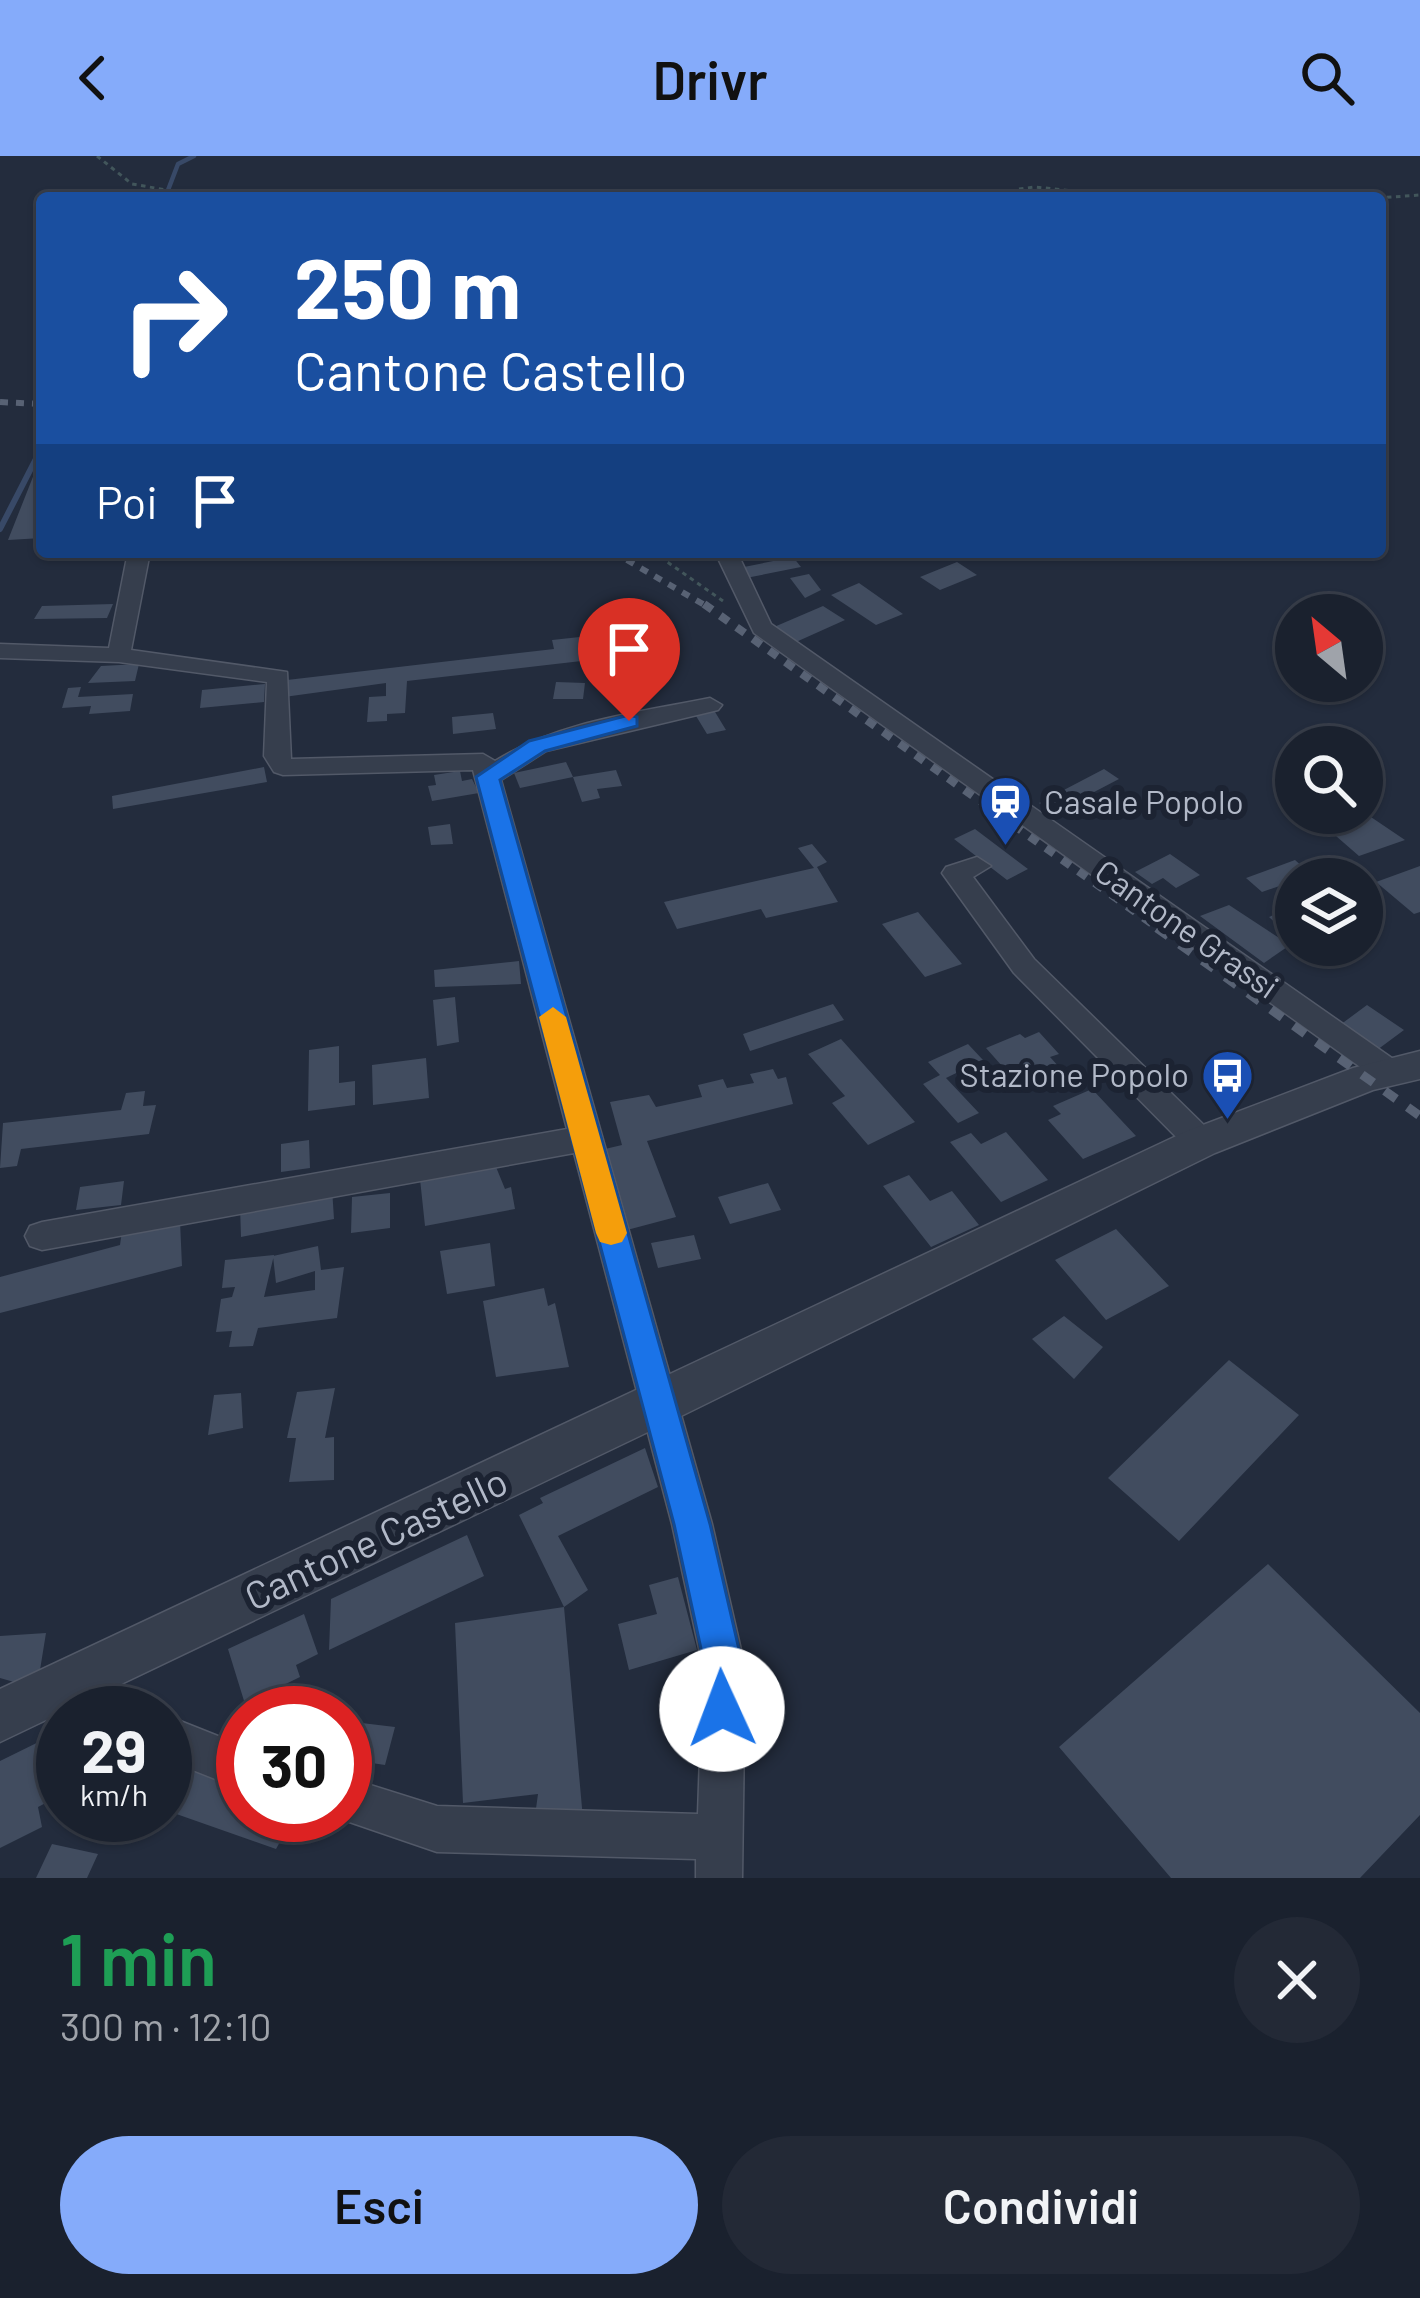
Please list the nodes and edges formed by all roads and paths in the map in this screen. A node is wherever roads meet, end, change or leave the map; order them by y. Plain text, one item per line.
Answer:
1 (97, 156) edge
2 (175, 192) edge
3 (1019, 192) edge
4 (1080, 192) edge
5 (1420, 195) edge
6 (1386, 197) edge
7 (138, 558) edge
8 (662, 558) edge
9 (729, 558) edge
10 (762, 628) junction
11 (0, 651) edge
12 (119, 655) junction
13 (710, 705) dead end
14 (488, 777) junction
15 (977, 866) dead end
16 (1391, 1071) edge
17 (585, 1138) junction
18 (1201, 1142) junction
19 (43, 1236) dead end
20 (658, 1405) junction
21 (116, 1686) edge
22 (36, 1708) edge
23 (0, 1716) edge
24 (372, 1809) edge
25 (718, 1857) edge

1 - 2 path
3 - 4 path
5 - 6 path
7 - 12 street
8 - 10 path
9 - 10 street, Cantone Grassi
10 - 16 street, Cantone Grassi
11 - 12 street
12 - 14 street
13 - 14 street
14 - 17 street
15 - 18 street
16 - 18 street, Cantone Castello
17 - 19 street
17 - 20 street
18 - 20 street, Cantone Castello
20 - 21 street, Cantone Castello
20 - 25 street
22 - 23 street, Cantone Castello
24 - 25 street

